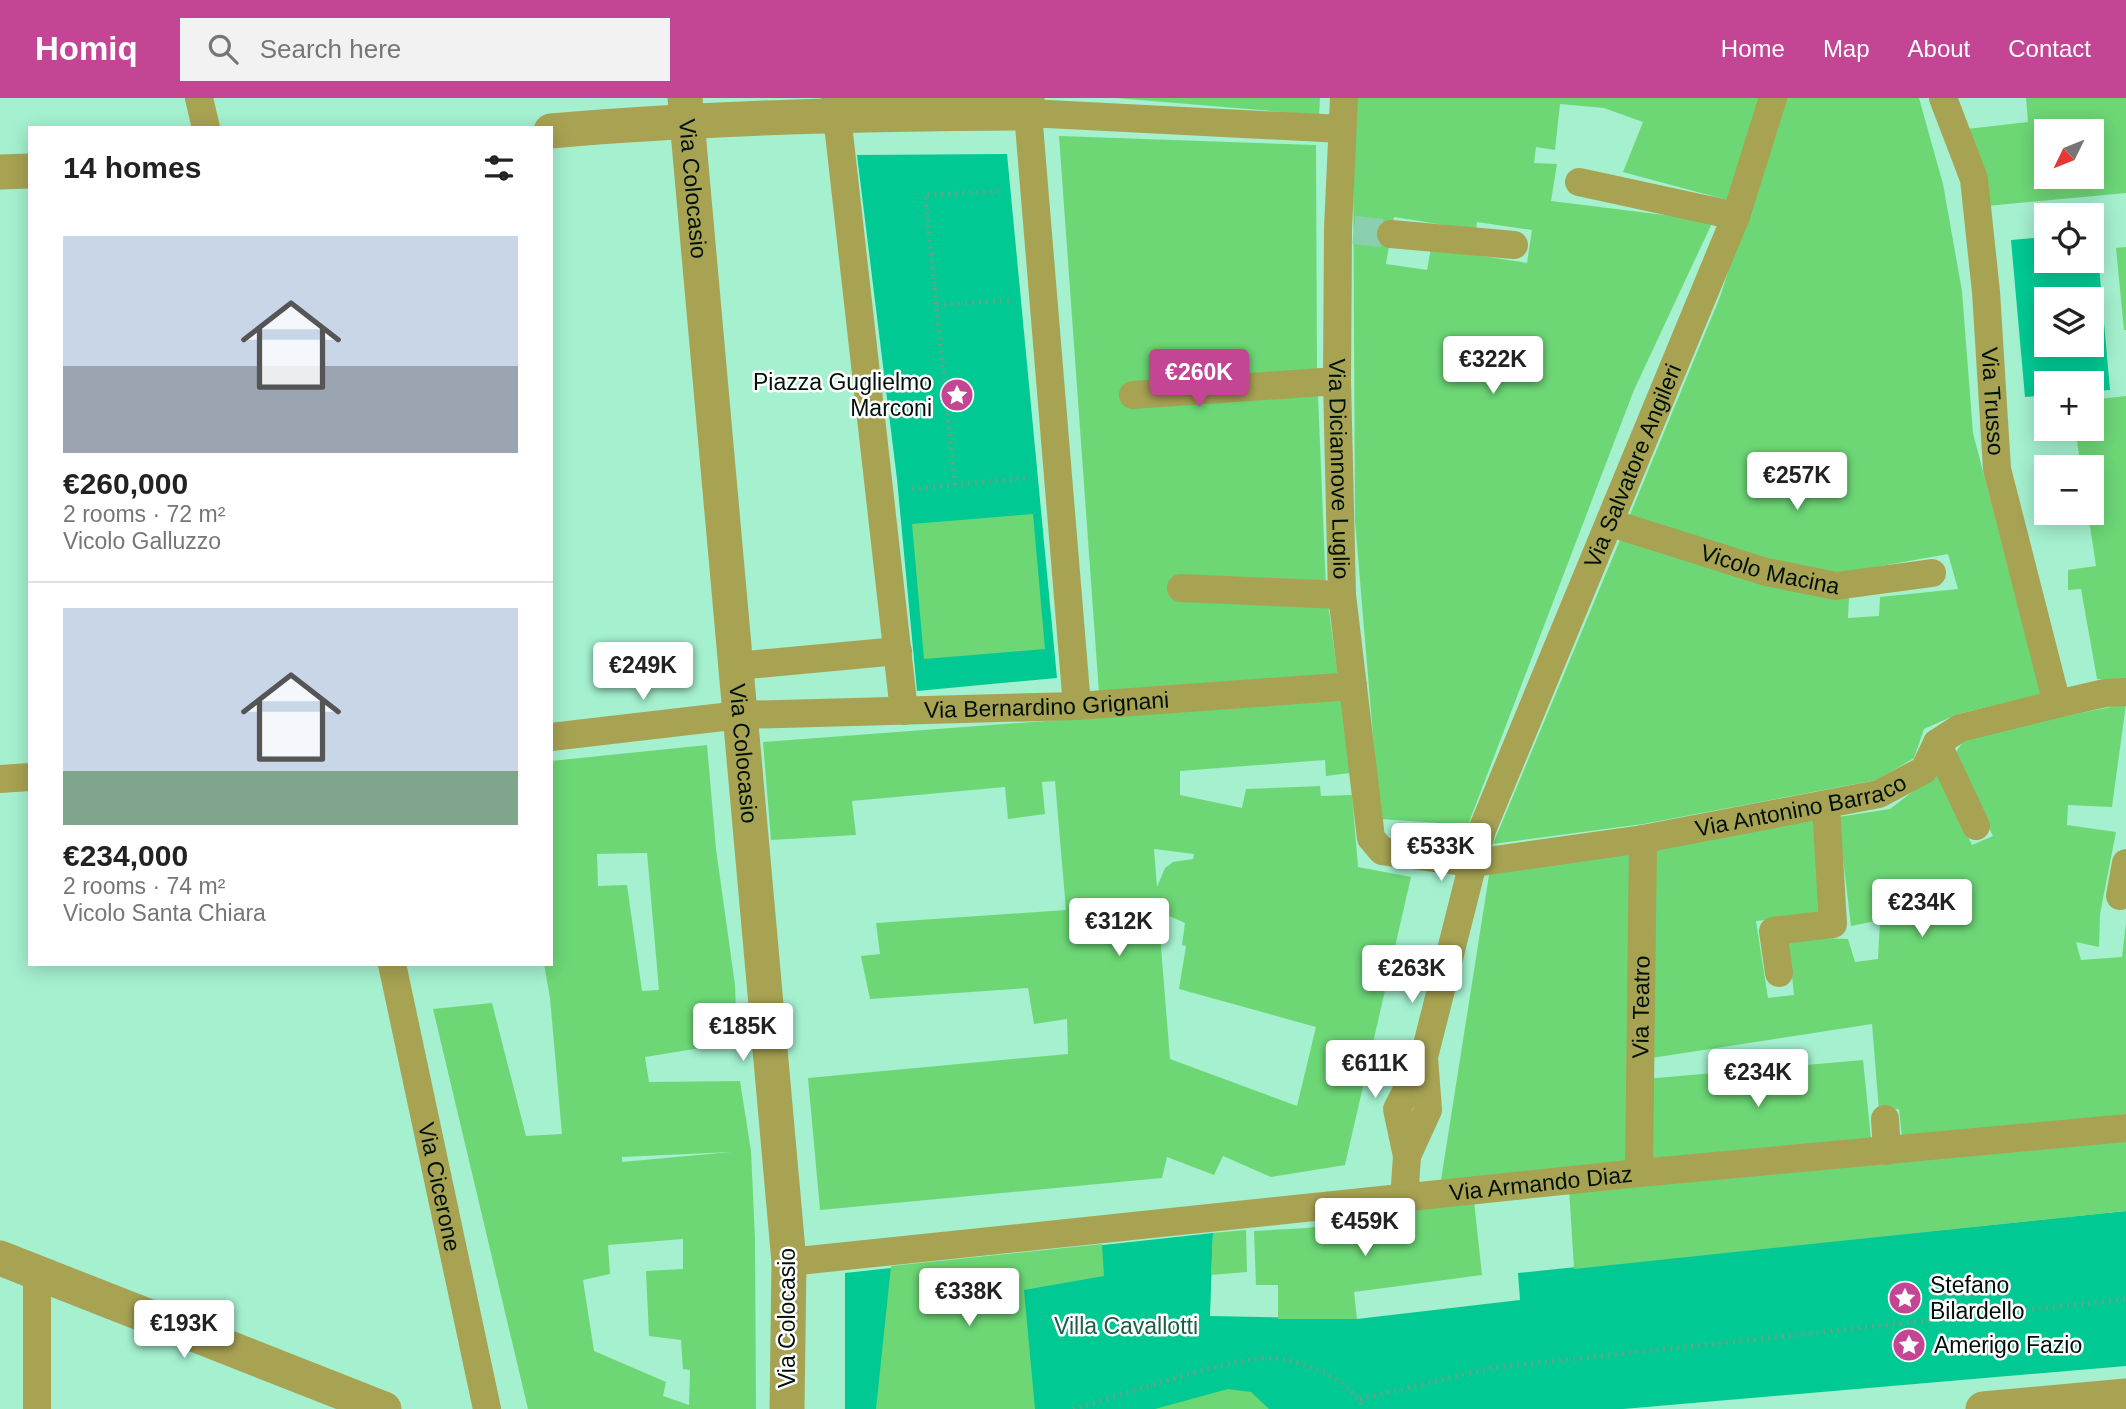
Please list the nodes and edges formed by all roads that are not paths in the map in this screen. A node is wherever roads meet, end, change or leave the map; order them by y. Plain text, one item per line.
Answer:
1 (199, 98) edge
2 (1344, 98) edge
3 (1773, 98) edge
4 (1943, 98) edge
5 (686, 108) edge
6 (825, 108) edge
7 (1038, 108) edge
8 (206, 126) edge
9 (1342, 129) junction
10 (553, 131) edge
11 (28, 171) edge
12 (0, 172) edge
13 (1579, 182) dead end
14 (1736, 216) junction
15 (1391, 234) tunnel mouth
16 (1514, 245) dead end
17 (1337, 381) junction
18 (1133, 395) dead end
19 (1611, 523) junction
20 (1932, 573) dead end
21 (1181, 588) dead end
22 (1342, 595) junction
23 (898, 651) junction
24 (736, 666) junction
25 (1353, 686) junction
26 (2126, 692) edge
27 (2057, 704) junction
28 (1077, 706) junction
29 (904, 710) junction
30 (740, 715) junction
31 (553, 737) edge
32 (1937, 743) junction
33 (28, 777) edge
34 (0, 779) edge
35 (1826, 807) junction
36 (1976, 827) dead end
37 (1371, 838) joint
38 (1643, 839) junction
39 (1482, 861) junction
40 (2126, 863) edge
41 (2120, 896) dead end
42 (392, 966) edge
43 (1779, 973) dead end
44 (1885, 1119) dead end
45 (2126, 1128) edge
46 (1887, 1151) junction
47 (1639, 1173) junction
48 (1404, 1200) junction
49 (1, 1250) edge
50 (789, 1262) junction
51 (37, 1272) junction
52 (2126, 1396) edge
53 (37, 1409) edge
54 (384, 1409) edge
55 (487, 1409) edge
56 (787, 1409) edge
57 (1983, 1409) edge

1 - 8 street
2 - 9 street, Via Diciannove Luglio
3 - 14 street, Via Salvatore Angileri
4 - 27 street, Via Trusso
5 - 6 street
5 - 10 street
5 - 24 street, Via Colocasio
6 - 7 street
6 - 23 street
7 - 9 street
7 - 28 street
9 - 17 street, Via Diciannove Luglio
11 - 12 street
13 - 14 street
14 - 19 street, Via Salvatore Angileri
15 - 16 street
17 - 18 street
17 - 22 street, Via Diciannove Luglio
19 - 20 street, Vicolo Macina
19 - 39 street, Via Salvatore Angileri
21 - 22 street
22 - 25 street, Via Diciannove Luglio
23 - 24 street
23 - 29 street
24 - 30 street, Via Colocasio
25 - 28 street, Via Bernardino Grignani
25 - 37 street, Via Diciannove Luglio
26 - 27 street
27 - 32 street
28 - 29 street, Via Bernardino Grignani
29 - 30 street, Via Bernardino Grignani
30 - 31 street, Via Bernardino Grignani
30 - 50 street, Via Colocasio
32 - 35 street, Via Antonino Barraco
32 - 36 street
33 - 34 street
35 - 38 street, Via Antonino Barraco
35 - 43 street
37 - 39 street, Via Antonino Barraco
38 - 39 street, Via Antonino Barraco
38 - 47 street, Via Teatro
39 - 48 street, Via Salvatore Angileri
40 - 41 street
42 - 55 street, Via Cicerone
44 - 46 street
45 - 46 street, Via Armando Diaz
46 - 47 street, Via Armando Diaz
47 - 48 street, Via Armando Diaz
48 - 50 street, Via Armando Diaz
49 - 51 street
50 - 56 street, Via Colocasio
51 - 53 street
51 - 54 street
52 - 57 street

